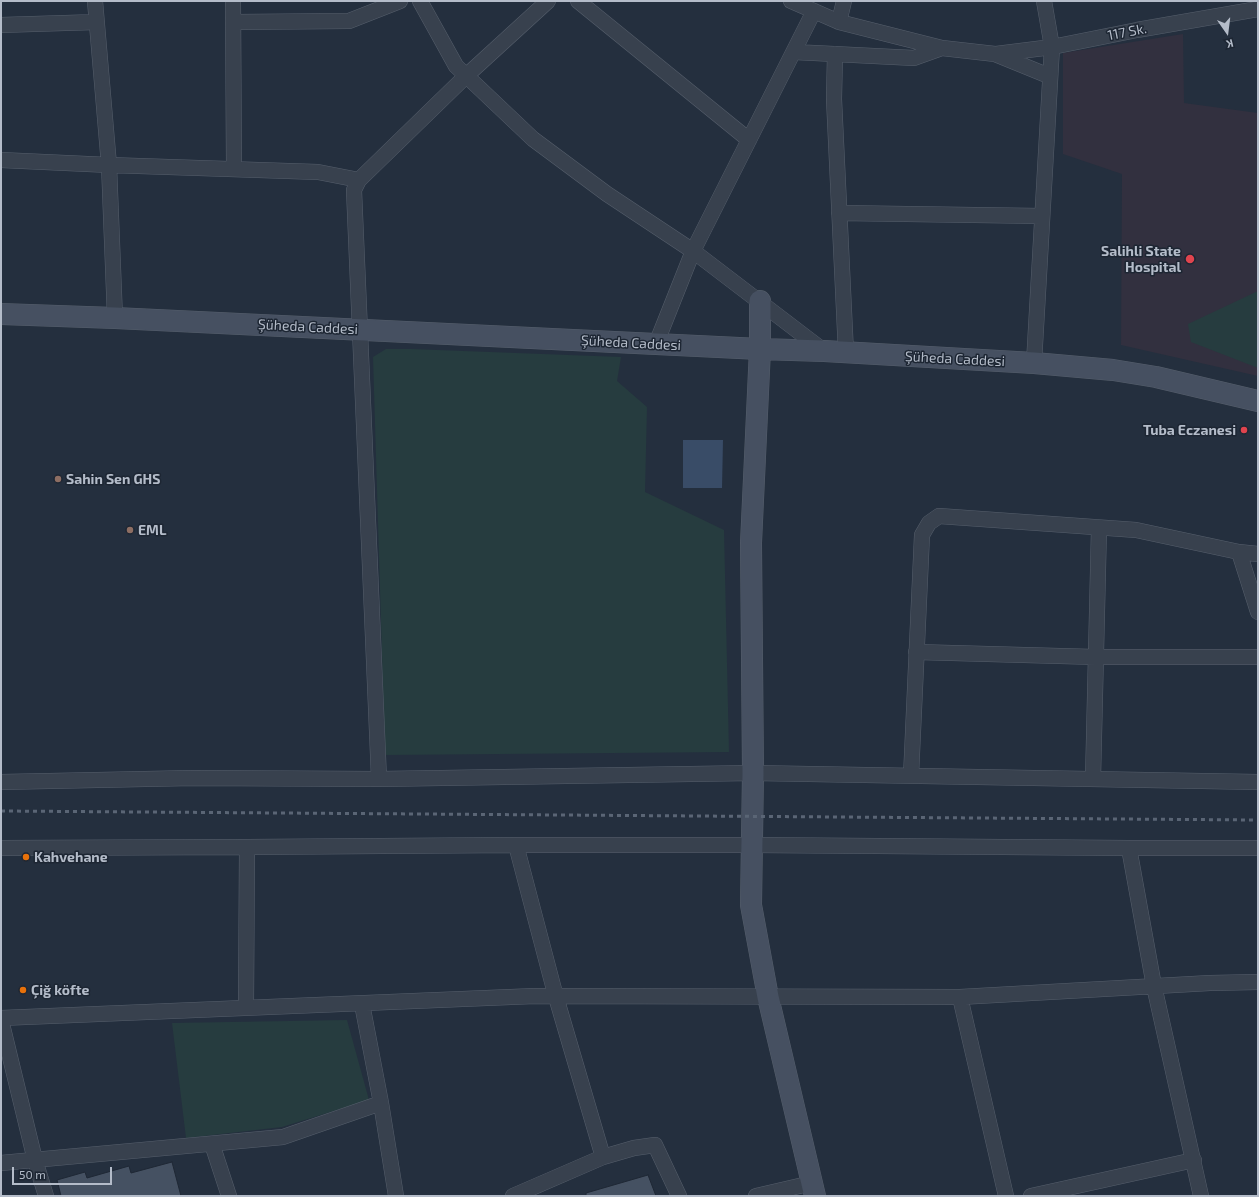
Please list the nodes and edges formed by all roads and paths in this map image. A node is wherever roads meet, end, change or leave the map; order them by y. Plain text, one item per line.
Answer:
1 (95, 1) edge
2 (234, 1) edge
3 (400, 1) edge
4 (420, 1) edge
5 (548, 1) edge
6 (578, 1) edge
7 (791, 1) edge
8 (844, 1) edge
9 (1044, 1) edge
10 (1258, 9) edge
11 (814, 11) junction
12 (97, 22) junction
13 (234, 22) junction
14 (839, 22) junction
15 (1, 25) edge
16 (1052, 47) junction
17 (942, 48) junction
18 (794, 52) junction
19 (835, 54) junction
20 (996, 54) junction
21 (466, 76) junction
22 (1050, 76) junction
23 (749, 140) junction
24 (1, 160) edge
25 (109, 165) junction
26 (234, 169) junction
27 (359, 180) junction
28 (839, 213) junction
29 (1042, 216) junction
30 (693, 251) junction
31 (760, 301) junction
32 (1, 314) edge
33 (115, 318) junction
34 (361, 330) junction
35 (656, 344) junction
36 (760, 349) junction
37 (824, 351) junction
38 (846, 353) junction
39 (1034, 363) junction
40 (1258, 401) edge
41 (1099, 528) junction
42 (1239, 552) junction
43 (1258, 554) edge
44 (1258, 612) edge
45 (916, 652) junction
46 (1096, 657) junction
47 (1258, 657) edge
48 (753, 773) junction
49 (911, 776) junction
50 (379, 779) junction
51 (1093, 779) junction
52 (1, 782) edge
53 (1258, 782) edge
54 (516, 845) junction
55 (751, 845) junction
56 (248, 847) junction
57 (1, 848) edge
58 (1129, 848) junction
59 (1258, 848) edge
60 (1258, 982) edge
61 (1154, 986) junction
62 (556, 997) junction
63 (768, 997) junction
64 (960, 997) junction
65 (362, 1004) junction
66 (246, 1008) junction
67 (1, 1019) edge
68 (381, 1103) junction
69 (212, 1144) junction
70 (603, 1157) junction
71 (35, 1160) junction
72 (1194, 1160) junction
73 (1, 1163) edge
74 (813, 1190) edge
75 (46, 1196) edge
76 (229, 1196) edge
77 (396, 1196) edge
78 (514, 1196) edge
79 (679, 1196) edge
80 (756, 1196) edge
81 (1006, 1196) edge
82 (1031, 1196) edge
83 (1201, 1196) edge

1 - 12 street
2 - 13 street
3 - 13 street
4 - 21 street
5 - 21 street
6 - 23 street
7 - 11 street
8 - 14 street
9 - 16 street
10 - 16 street, 117 Sk.
11 - 14 street
11 - 18 street
12 - 15 street
12 - 25 street
13 - 26 street
14 - 17 street
16 - 20 street, 117 Sk.
16 - 22 street
17 - 19 street
17 - 20 street
18 - 19 street
18 - 23 street
19 - 28 street
20 - 22 street
21 - 27 street
21 - 30 street
22 - 29 street
23 - 30 street
24 - 25 street
25 - 26 street
25 - 33 street
26 - 27 street
27 - 34 street
28 - 29 street
28 - 38 street
29 - 39 street
30 - 31 street
30 - 35 street
31 - 36 main road
31 - 37 street
32 - 33 main road, Şüheda Caddesi
33 - 34 main road, Şüheda Caddesi
34 - 35 main road, Şüheda Caddesi
34 - 50 street
35 - 36 main road, Şüheda Caddesi
36 - 37 main road, Şüheda Caddesi
36 - 48 main road
37 - 38 main road, Şüheda Caddesi
38 - 39 main road, Şüheda Caddesi
39 - 40 main road, Şüheda Caddesi
41 - 42 street
41 - 45 street
41 - 46 street
42 - 43 street
42 - 44 street
45 - 46 street
45 - 49 street
46 - 47 street
46 - 51 street
48 - 49 street
48 - 50 street
48 - 55 main road
49 - 51 street
50 - 52 street
51 - 53 street
54 - 55 street
54 - 56 street
54 - 62 street
55 - 58 street
55 - 63 main road
56 - 57 street
56 - 66 street
58 - 59 street
58 - 61 street
60 - 61 street
61 - 64 street
61 - 72 street
62 - 63 street
62 - 65 street
62 - 70 street
63 - 64 street
63 - 74 main road
64 - 81 street
65 - 66 street
65 - 68 street
66 - 67 street
67 - 71 street
68 - 69 street
68 - 77 street
69 - 71 street
69 - 76 street
70 - 78 street
70 - 79 street
71 - 73 street
71 - 75 street
72 - 82 street
72 - 83 street
74 - 80 street

